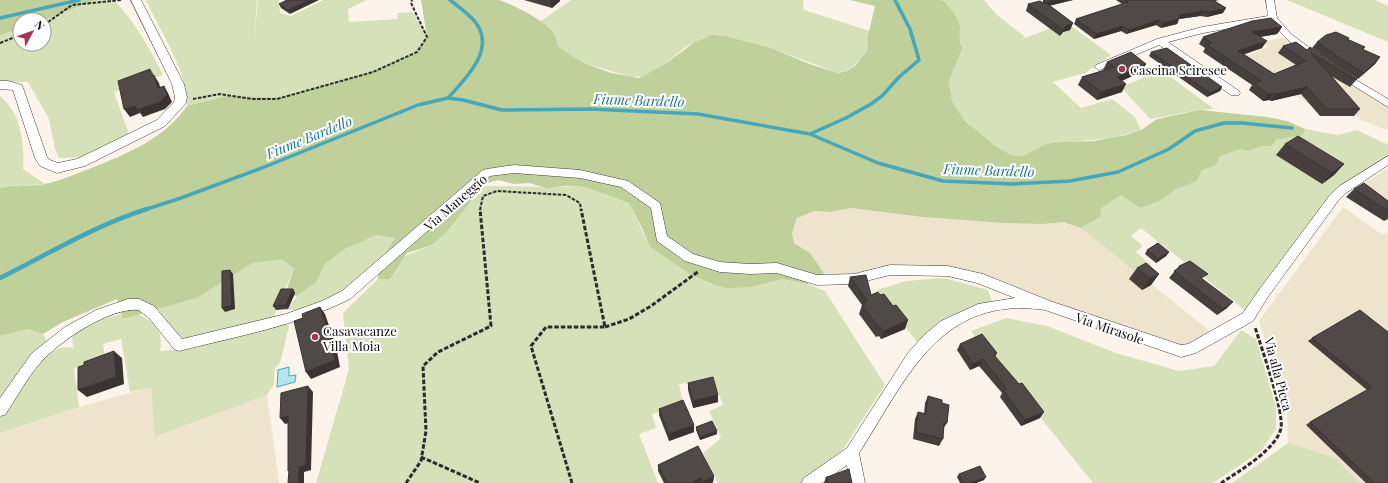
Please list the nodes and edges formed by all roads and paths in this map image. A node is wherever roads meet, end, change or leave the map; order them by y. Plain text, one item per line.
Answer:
1 (122, 0) edge
2 (136, 0) edge
3 (412, 0) edge
4 (1270, 0) edge
5 (1273, 18) junction
6 (52, 19) edge
7 (12, 39) edge
8 (1160, 41) junction
9 (0, 43) edge
10 (1099, 67) dead end
11 (0, 85) edge
12 (1235, 93) dead end
13 (181, 101) junction
14 (1388, 104) edge
15 (1388, 160) edge
16 (1356, 181) junction
17 (1367, 191) edge
18 (709, 264) junction
19 (1045, 305) junction
20 (1248, 317) junction
21 (605, 327) junction
22 (0, 410) edge
23 (852, 453) junction
24 (421, 457) junction
25 (406, 483) edge
26 (480, 483) edge
27 (572, 483) edge
28 (809, 483) edge
29 (857, 483) edge
30 (1221, 483) edge

1 - 6 path
2 - 13 street
3 - 13 path
4 - 5 street
5 - 8 street
5 - 14 street
7 - 9 path
8 - 10 street
8 - 12 street
11 - 13 street
15 - 16 street, Via Mirasole
16 - 17 street
16 - 20 street, Via Mirasole
18 - 19 street, Via Maneggio
18 - 21 path
18 - 22 street, Via Maneggio
19 - 20 street, Via Mirasole
19 - 23 street, Via Mirasole
20 - 30 path, Via alla Picca
21 - 24 path
21 - 27 path
23 - 28 street
23 - 29 street
24 - 25 path
24 - 26 path

